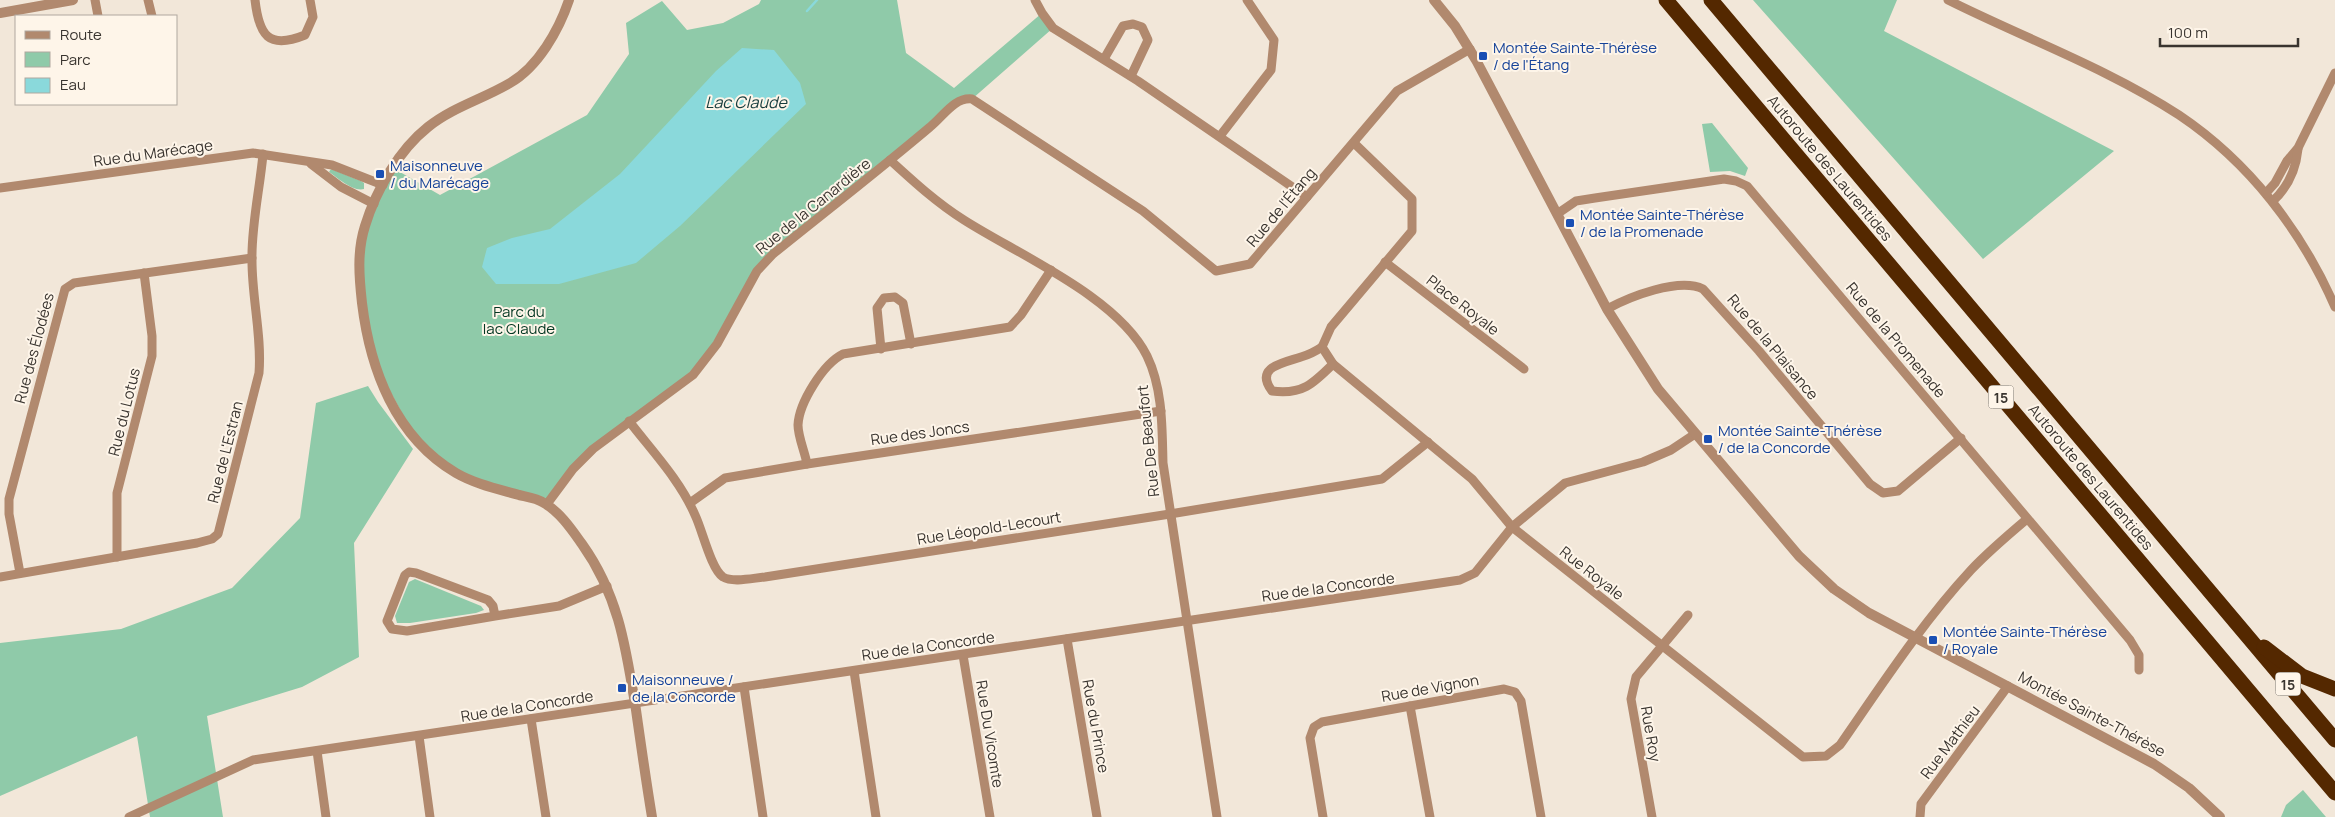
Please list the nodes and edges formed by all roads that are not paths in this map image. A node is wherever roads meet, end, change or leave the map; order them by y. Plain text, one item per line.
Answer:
1 (74, 0) edge
2 (95, 0) edge
3 (148, 0) edge
4 (255, 0) edge
5 (310, 0) edge
6 (569, 0) edge
7 (1036, 0) edge
8 (1247, 0) edge
9 (1434, 0) edge
10 (1666, 0) edge
11 (1711, 0) edge
12 (1948, 0) edge
13 (0, 13) edge
14 (98, 15) edge
15 (152, 15) edge
16 (1470, 49) junction
17 (1104, 59) junction
18 (2335, 73) edge
19 (1131, 76) junction
20 (972, 99) joint
21 (1220, 136) junction
22 (1354, 143) junction
23 (2298, 148) junction
24 (263, 154) junction
25 (890, 160) junction
26 (309, 162) junction
27 (383, 185) junction
28 (0, 188) edge
29 (2266, 193) junction
30 (1307, 197) junction
31 (2273, 202) junction
32 (374, 204) junction
33 (1557, 214) junction
34 (252, 258) junction
35 (1385, 262) junction
36 (1051, 270) junction
37 (144, 273) junction
38 (2335, 307) edge
39 (1607, 310) junction
40 (911, 344) junction
41 (1322, 347) junction
42 (881, 349) junction
43 (1333, 364) junction
44 (1524, 369) dead end
45 (1162, 411) junction
46 (629, 421) junction
47 (1695, 434) junction
48 (1961, 438) junction
49 (1428, 442) junction
50 (807, 464) junction
51 (546, 504) junction
52 (690, 504) junction
53 (1170, 514) junction
54 (2027, 519) junction
55 (1512, 527) junction
56 (117, 557) junction
57 (20, 572) junction
58 (0, 577) edge
59 (607, 586) junction
60 (1688, 615) dead end
61 (495, 616) junction
62 (1187, 622) junction
63 (2241, 629) junction
64 (1067, 639) junction
65 (1915, 639) junction
66 (1662, 646) junction
67 (963, 655) junction
68 (2138, 670) dead end
69 (854, 671) junction
70 (2008, 686) junction
71 (744, 687) junction
72 (2335, 689) edge
73 (635, 703) junction
74 (1410, 706) junction
75 (531, 719) junction
76 (419, 736) junction
77 (2335, 740) edge
78 (317, 751) junction
79 (2335, 794) edge
80 (129, 817) edge
81 (326, 817) edge
82 (430, 817) edge
83 (546, 817) edge
84 (652, 817) edge
85 (763, 817) edge
86 (876, 817) edge
87 (990, 817) edge
88 (1097, 817) edge
89 (1217, 817) edge
90 (1323, 817) edge
91 (1430, 817) edge
92 (1541, 817) edge
93 (1652, 817) edge
94 (1920, 817) edge
95 (2220, 817) edge

1 - 13 street
2 - 14 street
3 - 15 street
4 - 5 street
6 - 27 street
7 - 17 street
8 - 21 street
9 - 16 street, Montée Sainte-Thérèse
10 - 79 highway, Autoroute des Laurentides / 15
11 - 63 highway, Autoroute des Laurentides / 15
12 - 29 street
16 - 22 street, Rue de l'Étang
16 - 33 street, Montée Sainte-Thérèse
17 - 19 street
17 - 19 street
18 - 23 street
19 - 21 street
20 - 25 street, Rue de la Canardière
20 - 30 street, Rue de l'Étang
21 - 30 street
22 - 30 street, Rue de l'Étang
22 - 35 street
23 - 29 street
23 - 31 street
24 - 26 street, Rue du Marécage
24 - 28 street, Rue du Marécage
24 - 34 street, Rue de L'Estran
25 - 36 street, Rue De Beaufort
25 - 46 street, Rue de la Canardière
26 - 27 street, Rue du Marécage
26 - 32 street, Rue du Marécage
27 - 32 street
29 - 31 street
31 - 38 street
32 - 51 street
33 - 39 street, Montée Sainte-Thérèse
33 - 48 street, Rue de la Promenade
34 - 37 street, Rue des Élodées
34 - 56 street, Rue de L'Estran
35 - 41 street
35 - 44 street, Place Royale
36 - 40 street
36 - 45 street, Rue De Beaufort
37 - 56 street, Rue du Lotus
37 - 57 street, Rue des Élodées
39 - 47 street, Montée Sainte-Thérèse
39 - 48 street, Rue de la Plaisance
40 - 42 street
40 - 42 street
41 - 43 street, Rue Royale
41 - 43 street
42 - 50 street
43 - 49 street, Rue Royale
45 - 50 street, Rue des Joncs
45 - 53 street, Rue De Beaufort
46 - 51 street, Rue de la Canardière
46 - 52 street, Rue Léopold-Lecourt
47 - 55 street, Rue de la Concorde
47 - 65 street, Montée Sainte-Thérèse
48 - 54 street, Rue de la Promenade
49 - 53 street, Rue Léopold-Lecourt
49 - 55 street, Rue Royale
50 - 52 street, Rue des Joncs
51 - 59 street
52 - 53 street, Rue Léopold-Lecourt
53 - 62 street, Rue De Beaufort
54 - 65 street, Rue Royale
54 - 68 street, Rue de la Promenade
55 - 62 street, Rue de la Concorde
55 - 66 street, Rue Royale
56 - 57 street, Rue de L'Estran
57 - 58 street, Rue de L'Estran
59 - 61 street
59 - 73 street
60 - 66 street, Rue Roy
61 - 61 street
62 - 64 street, Rue de la Concorde
62 - 89 street, Rue De Beaufort
63 - 72 highway
63 - 77 highway, Autoroute des Laurentides / 15
64 - 67 street, Rue de la Concorde
64 - 88 street, Rue du Prince
65 - 66 street, Rue Royale
65 - 70 street, Montée Sainte-Thérèse
66 - 93 street, Rue Roy
67 - 69 street, Rue de la Concorde
67 - 87 street, Rue Du Vicomte
69 - 71 street, Rue de la Concorde
69 - 86 street
70 - 94 street, Rue Mathieu
70 - 95 street, Montée Sainte-Thérèse
71 - 73 street, Rue de la Concorde
71 - 85 street
73 - 75 street, Rue de la Concorde
73 - 84 street
74 - 90 street, Rue de Vignon
74 - 91 street
74 - 92 street, Rue de Vignon
75 - 76 street, Rue de la Concorde
75 - 83 street
76 - 78 street, Rue de la Concorde
76 - 82 street
78 - 80 street, Rue de la Concorde
78 - 81 street

